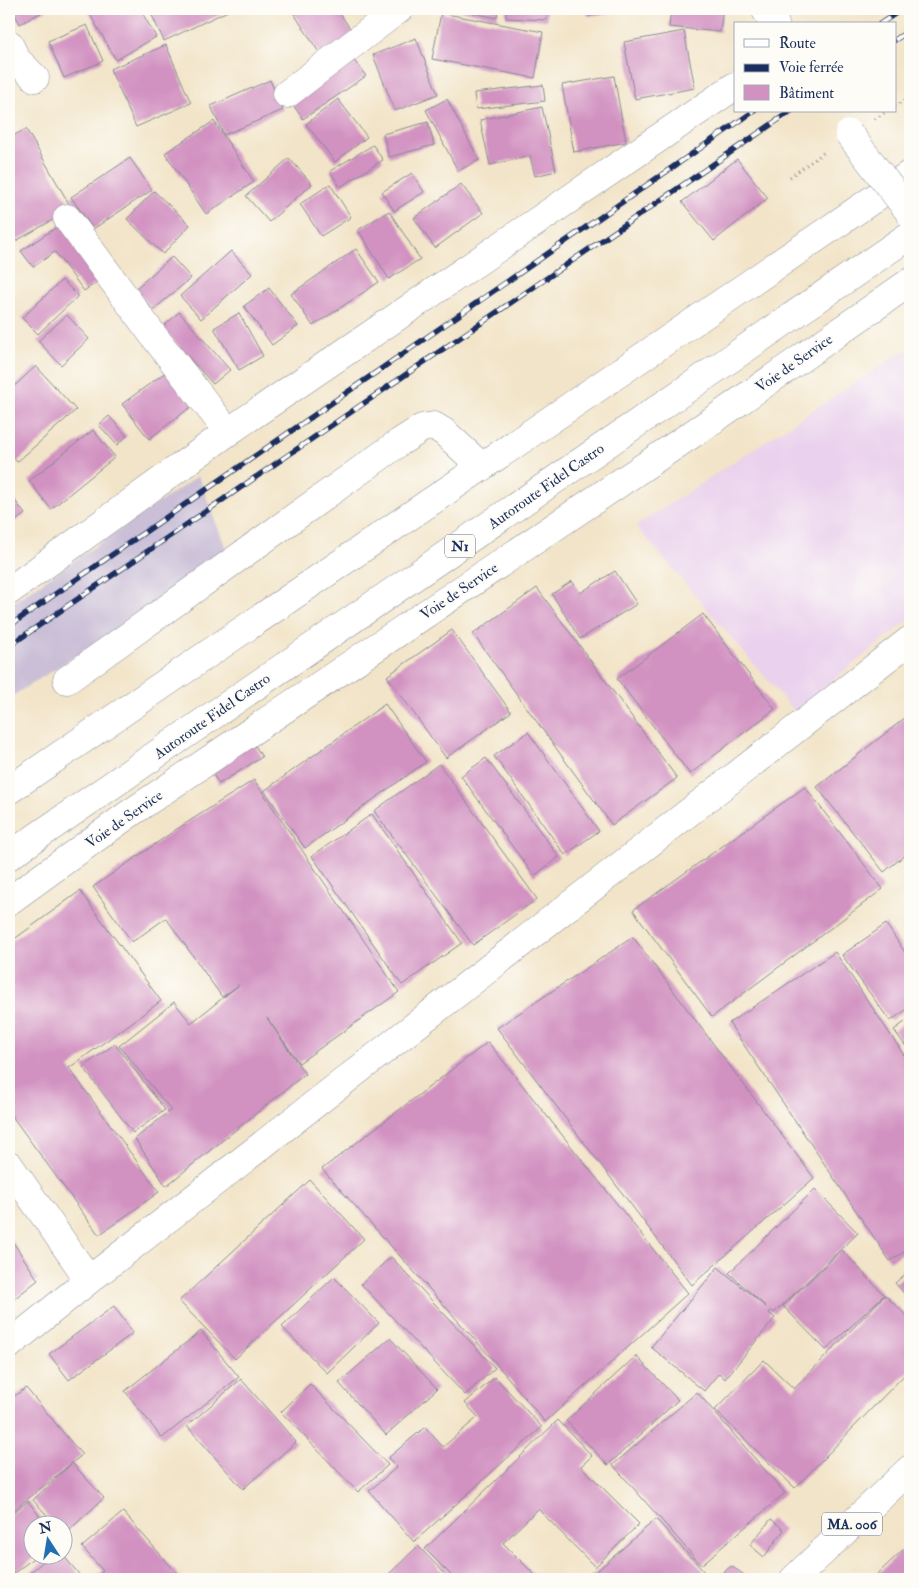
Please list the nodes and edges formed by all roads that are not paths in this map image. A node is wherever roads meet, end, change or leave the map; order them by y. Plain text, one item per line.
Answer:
1 (399, 9) edge
2 (765, 9) edge
3 (774, 22) edge
4 (9, 44) edge
5 (35, 78) dead end
6 (734, 87) edge
7 (287, 94) dead end
8 (849, 134) dead end
9 (910, 174) edge
10 (910, 213) edge
11 (67, 218) dead end
12 (910, 235) edge
13 (910, 282) edge
14 (228, 432) junction
15 (482, 467) junction
16 (9, 591) edge
17 (910, 640) edge
18 (68, 680) dead end
19 (9, 790) edge
20 (9, 856) edge
21 (9, 900) edge
22 (9, 1166) edge
23 (89, 1280) junction
24 (9, 1346) edge
25 (910, 1469) edge
26 (794, 1579) edge

1 - 7 main road
2 - 3 main road
4 - 5 main road
6 - 14 main road
8 - 10 main road, bridge
9 - 15 main road
11 - 14 main road
12 - 20 main road, Autoroute Fidel Castro / N1
13 - 21 main road, Voie de Service
14 - 16 main road
15 - 18 main road
15 - 19 main road
17 - 23 main road
22 - 23 main road
23 - 24 main road
25 - 26 main road, MA. 006

